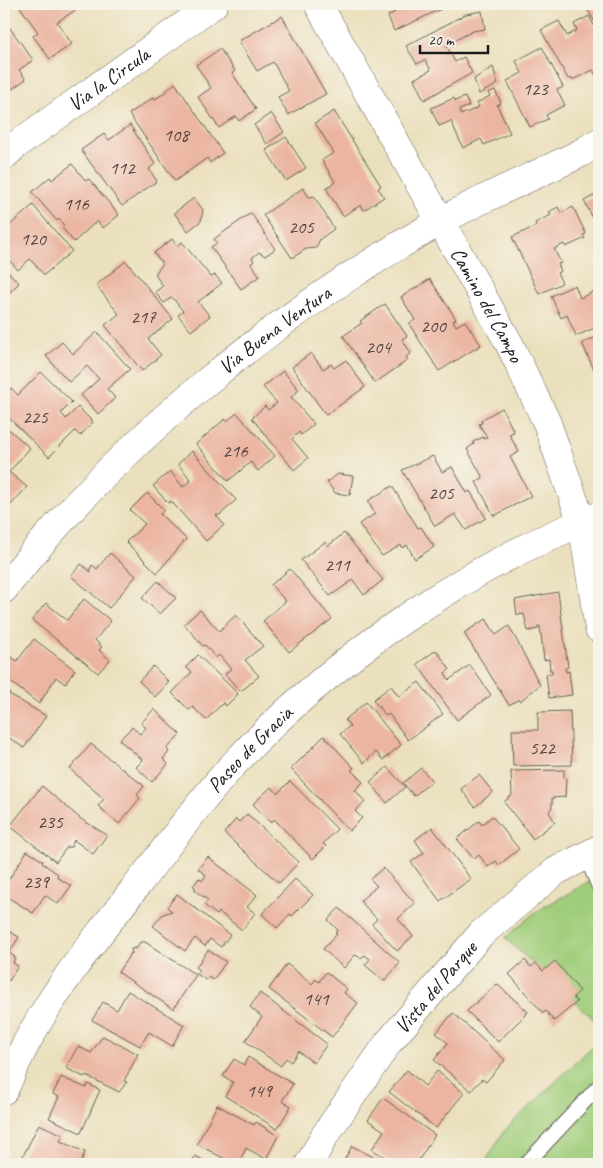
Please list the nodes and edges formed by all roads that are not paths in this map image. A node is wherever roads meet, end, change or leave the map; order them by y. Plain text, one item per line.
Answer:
1 (214, 4) edge
2 (318, 4) edge
3 (599, 142) edge
4 (4, 156) edge
5 (442, 221) junction
6 (590, 519) edge
7 (4, 589) edge
8 (599, 629) edge
9 (593, 853) edge
10 (599, 887) edge
11 (599, 1086) edge
12 (4, 1090) edge
13 (527, 1163) edge
14 (309, 1164) edge

1 - 4 street, Via la Circula
2 - 5 street, Camino del Campo
3 - 5 street, Via Buena Ventura
5 - 6 street, Camino del Campo
5 - 7 street, Via Buena Ventura
6 - 8 street, Camino del Campo
6 - 12 street, Paseo de Gracia
9 - 10 lane
9 - 14 street, Vista del Parque
11 - 13 lane

